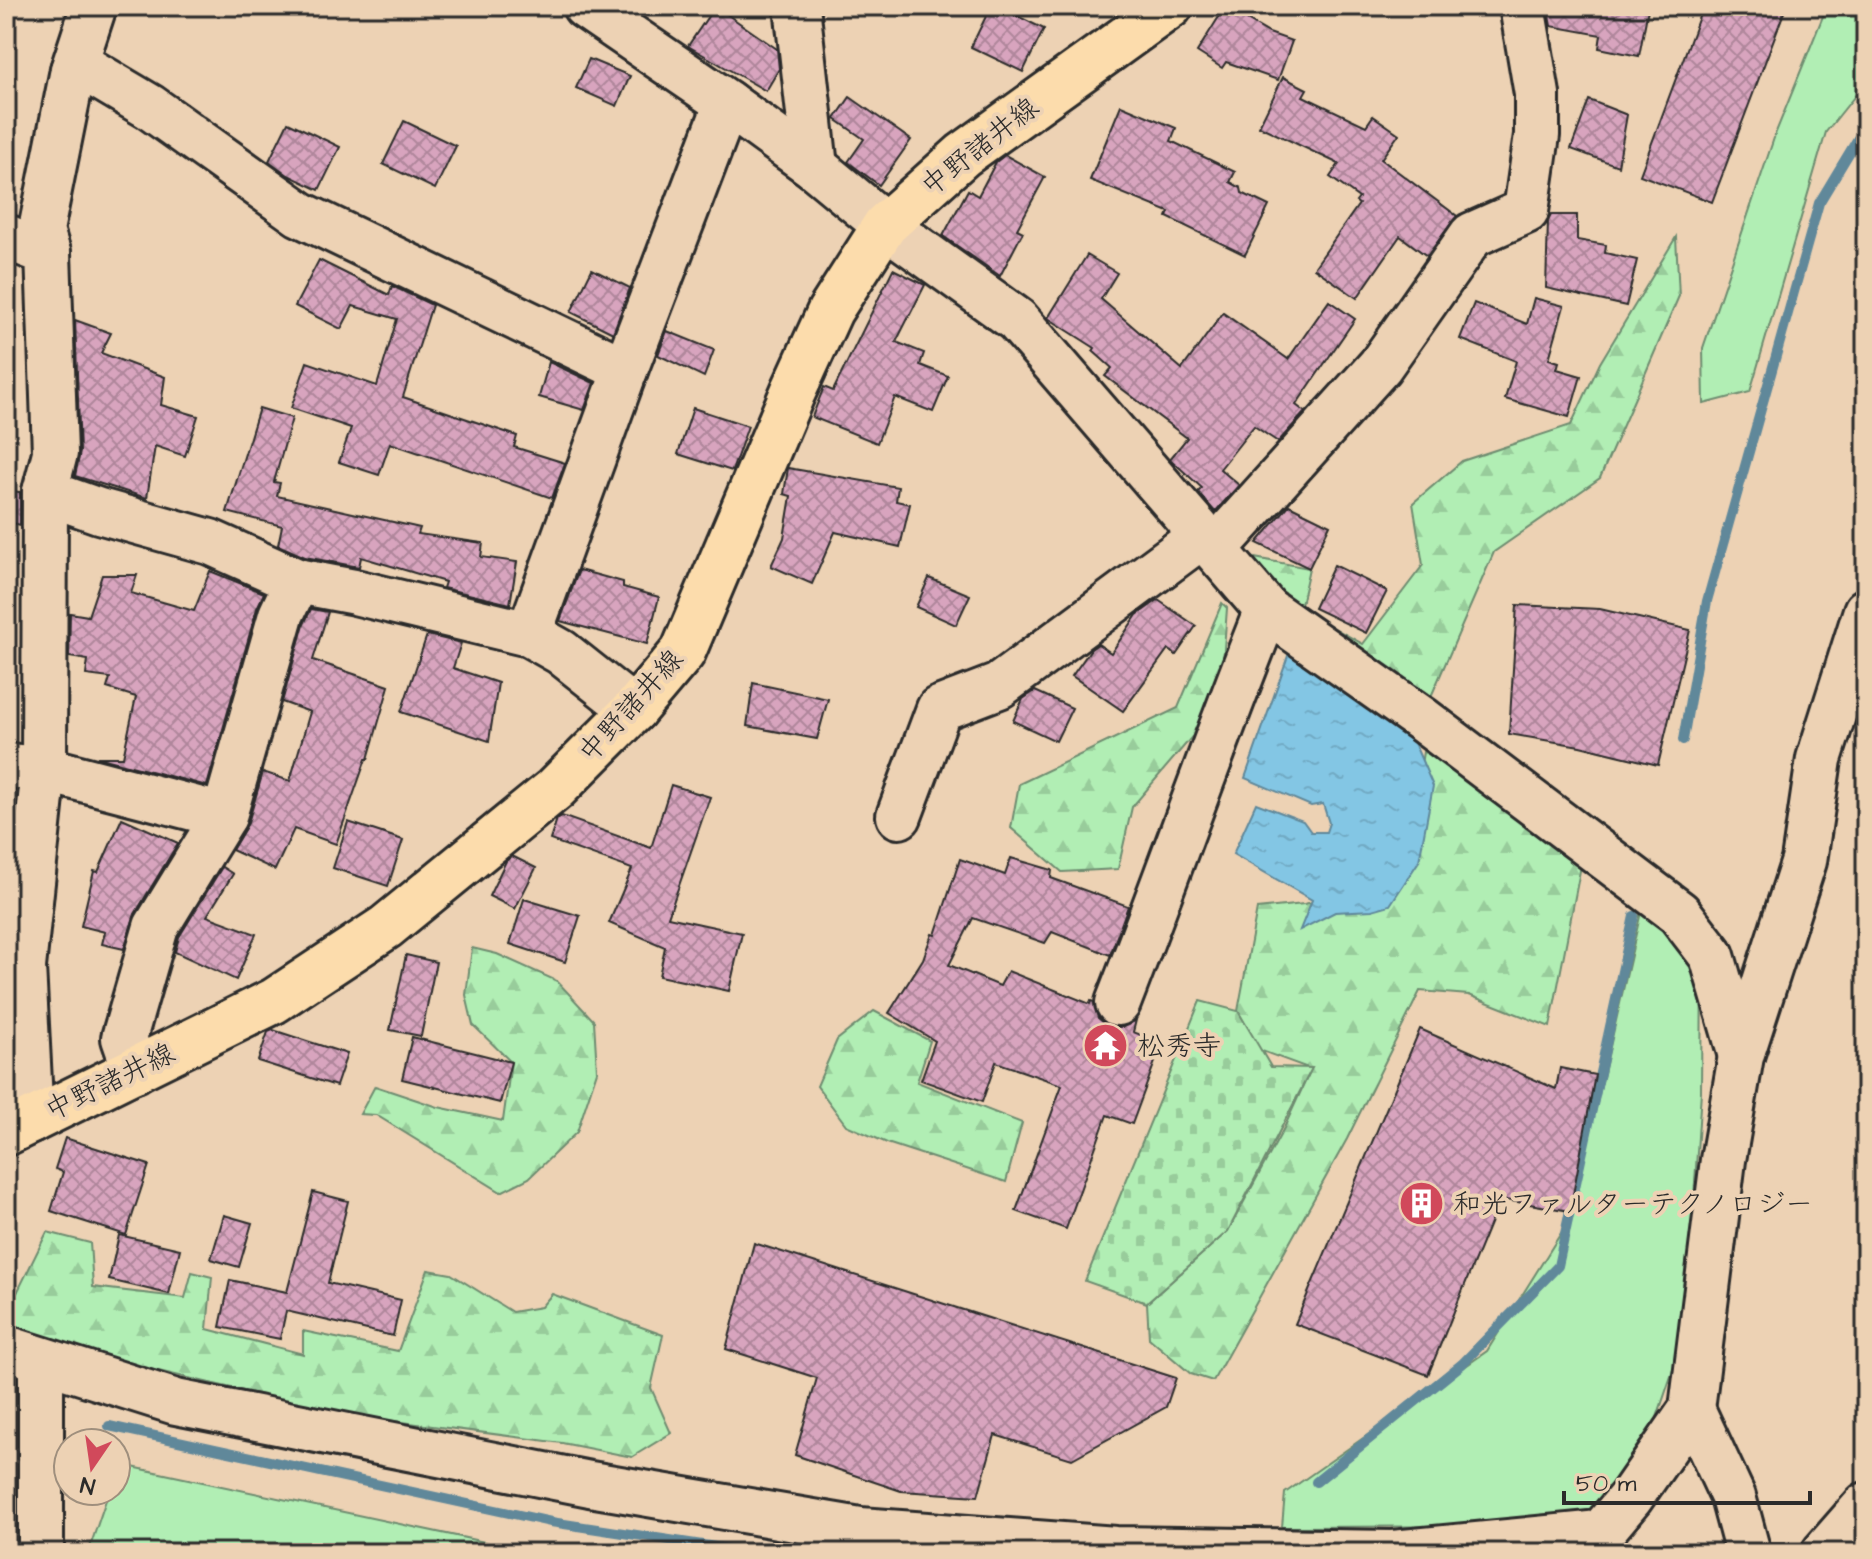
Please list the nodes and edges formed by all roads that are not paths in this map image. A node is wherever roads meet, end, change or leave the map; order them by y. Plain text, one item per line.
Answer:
1 (94, 6) edge
2 (585, 6) edge
3 (797, 6) edge
4 (1170, 6) edge
5 (1522, 6) edge
6 (73, 70) junction
7 (727, 103) junction
8 (815, 167) junction
9 (885, 225) junction
10 (6, 237) edge
11 (48, 253) junction
12 (625, 370) junction
13 (45, 492) junction
14 (1209, 542) junction
15 (297, 581) junction
16 (1267, 610) junction
17 (1866, 611) edge
18 (529, 634) junction
19 (634, 710) junction
20 (25, 767) edge
21 (224, 816) junction
22 (899, 816) dead end
23 (1118, 1003) dead end
24 (1741, 1056) junction
25 (135, 1070) junction
26 (19, 1127) edge
27 (23, 1355) edge
28 (1692, 1409) junction
29 (1866, 1505) edge
30 (1592, 1543) edge
31 (41, 1553) edge
32 (1748, 1553) edge
33 (1824, 1553) edge

1 - 6 street
2 - 7 street
3 - 8 street
4 - 9 main road, 中野諸井線
5 - 14 street
6 - 11 street
6 - 12 street
7 - 8 street
7 - 12 street
8 - 9 street
9 - 14 street
9 - 19 main road, 中野諸井線
10 - 11 street
11 - 13 street
12 - 18 street
13 - 15 street
13 - 20 street
14 - 16 street
14 - 22 street
15 - 18 street
15 - 21 street
16 - 23 street
16 - 24 street
17 - 24 street
18 - 19 street
19 - 25 main road, 中野諸井線
20 - 21 street
20 - 26 street
21 - 25 street
24 - 28 street
25 - 26 main road, 中野諸井線
27 - 30 street
27 - 31 street
28 - 30 street
28 - 32 street
29 - 33 street

